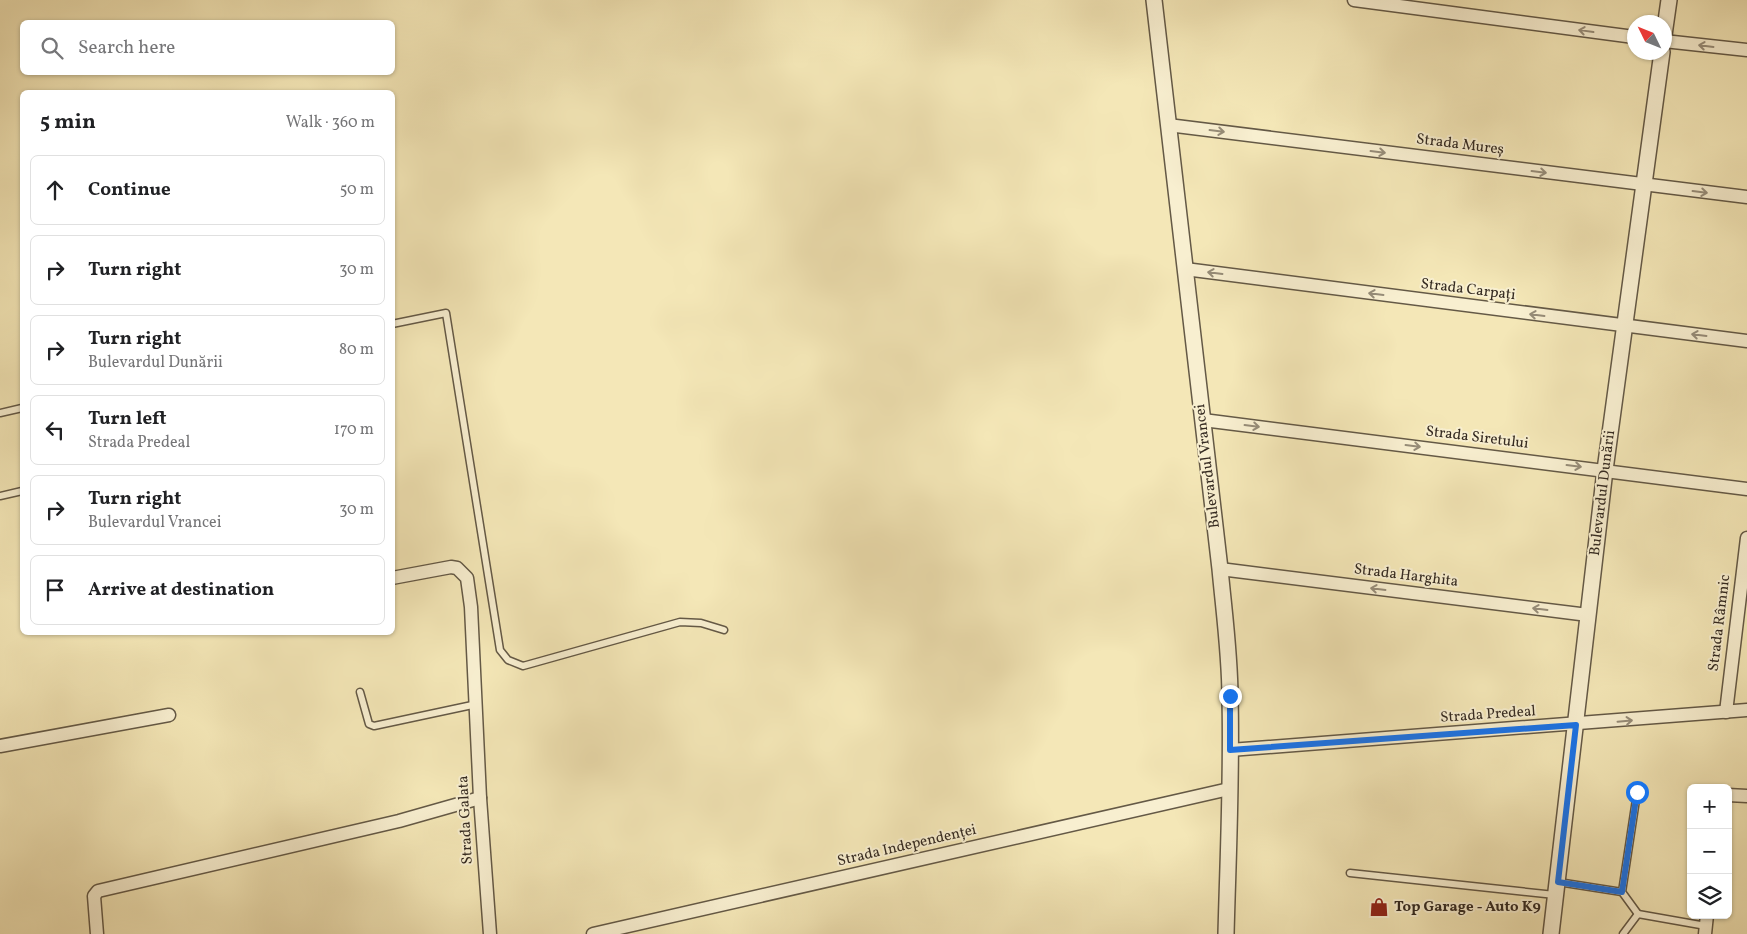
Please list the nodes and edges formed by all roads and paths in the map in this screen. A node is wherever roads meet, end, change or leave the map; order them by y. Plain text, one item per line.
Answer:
1 (1154, 0) edge
2 (1354, 0) edge
3 (1669, 0) edge
4 (1667, 15) edge
5 (1627, 36) edge
6 (1672, 42) edge
7 (1747, 50) edge
8 (1661, 60) edge
9 (1168, 125) junction
10 (1644, 185) junction
11 (1747, 197) edge
12 (1185, 269) junction
13 (395, 323) edge
14 (1626, 326) junction
15 (1747, 341) edge
16 (20, 408) edge
17 (0, 413) edge
18 (1203, 420) junction
19 (1605, 470) junction
20 (1747, 489) edge
21 (20, 491) edge
22 (0, 496) edge
23 (1747, 538) edge
24 (1220, 569) junction
25 (395, 577) edge
26 (1588, 615) junction
27 (724, 630) dead end
28 (360, 692) dead end
29 (477, 704) junction
30 (1747, 710) edge
31 (1726, 712) junction
32 (169, 716) dead end
33 (1576, 725) junction
34 (0, 746) edge
35 (1230, 750) junction
36 (1229, 789) junction
37 (1637, 792) dead end
38 (1732, 795) edge
39 (1747, 796) edge
40 (480, 798) junction
41 (1350, 873) dead end
42 (1557, 888) junction
43 (1622, 892) junction
44 (1638, 914) junction
45 (1706, 925) edge
46 (97, 934) edge
47 (490, 934) edge
48 (593, 934) edge
49 (1226, 934) edge
50 (1551, 934) edge
51 (1623, 934) edge

1 - 9 street, Bulevardul Vrancei
5 -> 2 street
3 - 4 street
7 -> 6 street
8 - 10 street, Bulevardul Dunării
9 -> 10 street, Strada Mureș
9 - 12 street, Bulevardul Vrancei
10 -> 11 street, Strada Mureș
10 - 14 street, Bulevardul Dunării
14 -> 12 street, Strada Carpați
12 - 18 street, Bulevardul Vrancei
13 - 27 lane
15 -> 14 street, Strada Carpați
14 - 19 street, Bulevardul Dunării
16 - 17 lane
18 -> 19 street, Strada Siretului
18 - 24 street, Bulevardul Vrancei
19 - 20 street, Strada Siretului
19 - 26 street, Bulevardul Dunării
21 - 22 lane
23 - 31 street, Strada Râmnic
26 -> 24 street, Strada Harghita
24 - 35 street, Bulevardul Vrancei
25 - 29 street, Strada Galata
26 - 33 street, Bulevardul Dunării
28 - 29 lane
29 - 40 street, Strada Galata
30 - 31 street, Strada Predeal
33 -> 31 street, Strada Predeal
32 - 34 street
33 - 35 street, Strada Predeal
33 - 42 street, Bulevardul Dunării
35 - 36 street, Bulevardul Vrancei
36 - 48 street, Strada Independenței
36 - 49 street, Bulevardul Vrancei
37 - 43 lane
38 - 39 street
40 - 46 street
40 - 47 street, Strada Galata
41 - 42 lane
42 - 43 lane
42 - 50 street, Bulevardul Dunării
43 - 44 lane
44 - 45 lane
44 - 51 lane

